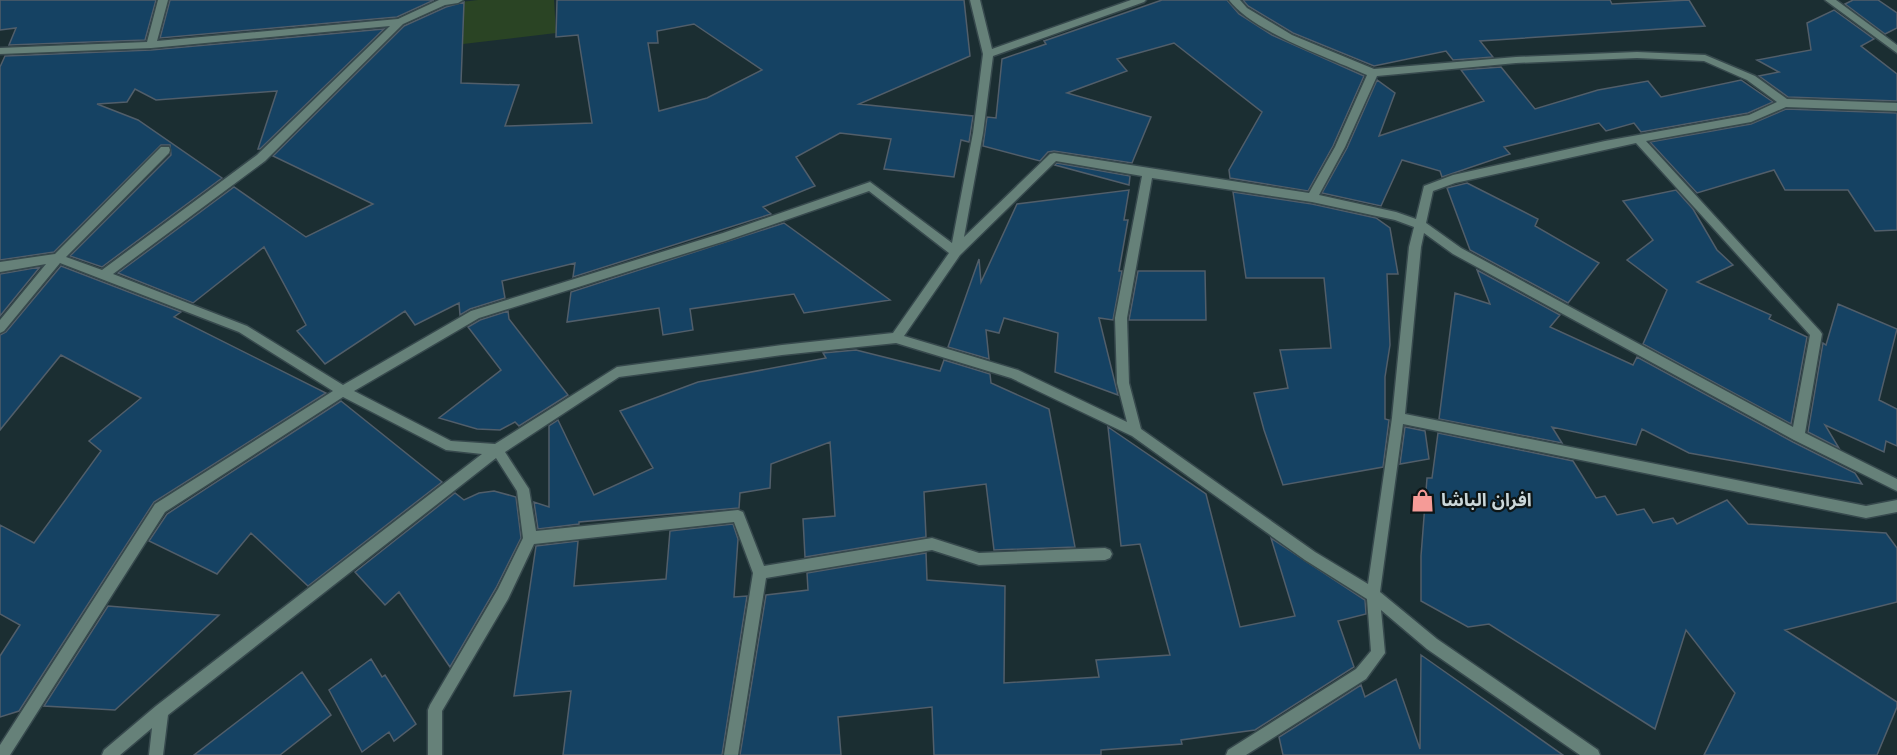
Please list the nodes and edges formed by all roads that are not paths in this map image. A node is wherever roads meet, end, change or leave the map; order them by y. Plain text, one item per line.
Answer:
1 (163, 0) edge
2 (458, 0) edge
3 (975, 0) edge
4 (1141, 0) edge
5 (1234, 0) edge
6 (1830, 0) edge
7 (443, 1) edge
8 (400, 22) junction
9 (151, 45) junction
10 (1897, 50) edge
11 (0, 51) edge
12 (988, 54) junction
13 (1372, 73) junction
14 (1785, 103) junction
15 (1897, 107) edge
16 (1638, 139) junction
17 (165, 150) dead end
18 (1148, 173) junction
19 (1312, 198) junction
20 (1421, 225) junction
21 (956, 252) junction
22 (58, 258) junction
23 (0, 267) edge
24 (103, 276) junction
25 (0, 328) edge
26 (896, 338) junction
27 (344, 391) junction
28 (1398, 418) junction
29 (1136, 432) junction
30 (1798, 436) junction
31 (497, 450) junction
32 (1897, 485) edge
33 (1897, 506) edge
34 (530, 538) junction
35 (1105, 554) dead end
36 (760, 573) junction
37 (1373, 595) junction
38 (161, 711) junction
39 (2, 755) edge
40 (109, 755) edge
41 (156, 755) edge
42 (435, 755) edge
43 (731, 755) edge
44 (1233, 755) edge
45 (1593, 755) edge

1 - 9 street
2 - 7 street
3 - 12 street
4 - 12 street
5 - 13 street
6 - 10 street
7 - 8 street
8 - 9 street
8 - 24 street
9 - 11 street
12 - 21 street
13 - 14 street
13 - 19 street
14 - 15 street
14 - 16 street
16 - 20 street
16 - 30 street
17 - 22 street
18 - 19 street
18 - 21 street
18 - 29 street
19 - 20 street
20 - 28 street
20 - 30 street
21 - 26 street
21 - 27 street
22 - 23 street
22 - 24 street
22 - 25 street
24 - 27 street
26 - 29 street
26 - 31 street
27 - 31 street
27 - 39 street
28 - 33 street
28 - 37 street
29 - 37 street
30 - 32 street
31 - 34 street
31 - 38 street
34 - 36 street
34 - 42 street
35 - 36 street
36 - 43 street
37 - 44 street
37 - 45 street
38 - 40 street
38 - 41 street

